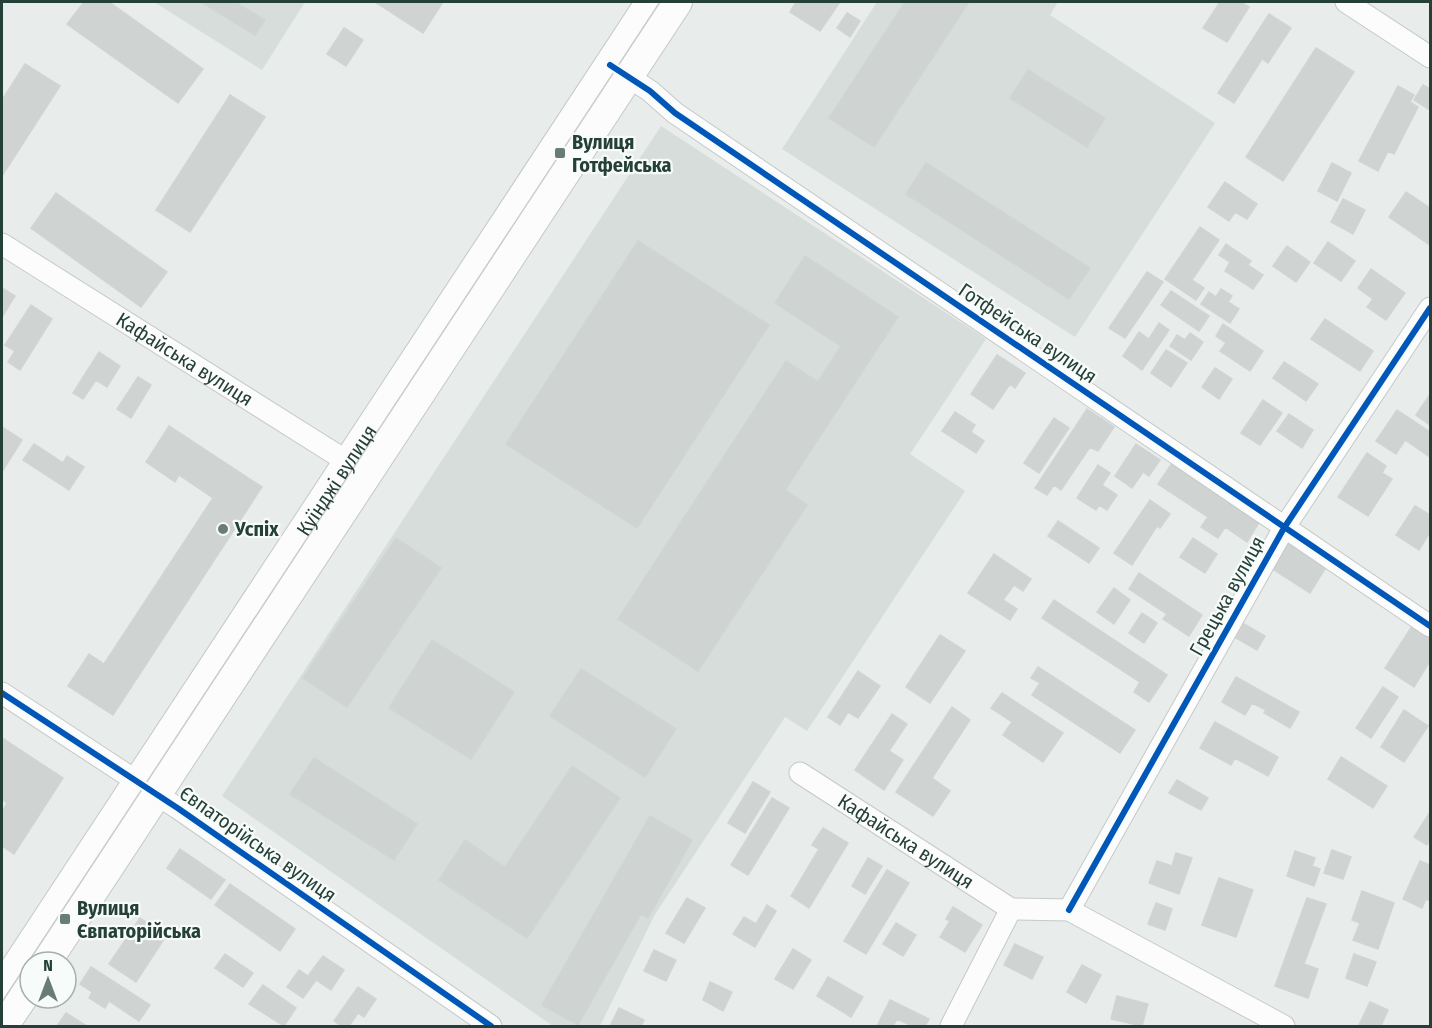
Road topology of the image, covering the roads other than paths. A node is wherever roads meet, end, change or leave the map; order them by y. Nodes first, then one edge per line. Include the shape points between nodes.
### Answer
1 (651, 2) edge
2 (677, 2) edge
3 (1346, 2) edge
4 (1431, 57) edge
5 (619, 71) junction
6 (2, 244) edge
7 (1431, 308) edge
8 (357, 468) junction
9 (1284, 528) junction
10 (1431, 626) edge
11 (2, 693) edge
12 (800, 773) dead end
13 (147, 788) junction
14 (1011, 909) junction
15 (1069, 910) junction
16 (52, 950) edge
17 (2, 989) edge
18 (18, 1004) edge
19 (3, 1026) edge
20 (491, 1026) edge
21 (951, 1026) edge
22 (1284, 1026) edge

1 - 5 main road, Куїнджі вулиця
2 - 5 main road, Куїнджі вулиця
3 - 4 street
5 - 8 main road, Куїнджі вулиця
5 - 9 street, Готфейська вулиця
6 - 8 street, Кафайська вулиця
7 - 9 street, Грецька вулиця
8 - 13 main road, Куїнджі вулиця
9 - 10 street, Готфейська вулиця
9 - 15 street, Грецька вулиця
11 - 13 street, Євпаторійська вулиця
12 - 14 street, Кафайська вулиця
13 - 16 main road, Куїнджі вулиця
13 - 17 main road, Куїнджі вулиця
13 - 20 street, Євпаторійська вулиця
14 - 15 street
14 - 21 street
15 - 22 street
18 - 19 main road

